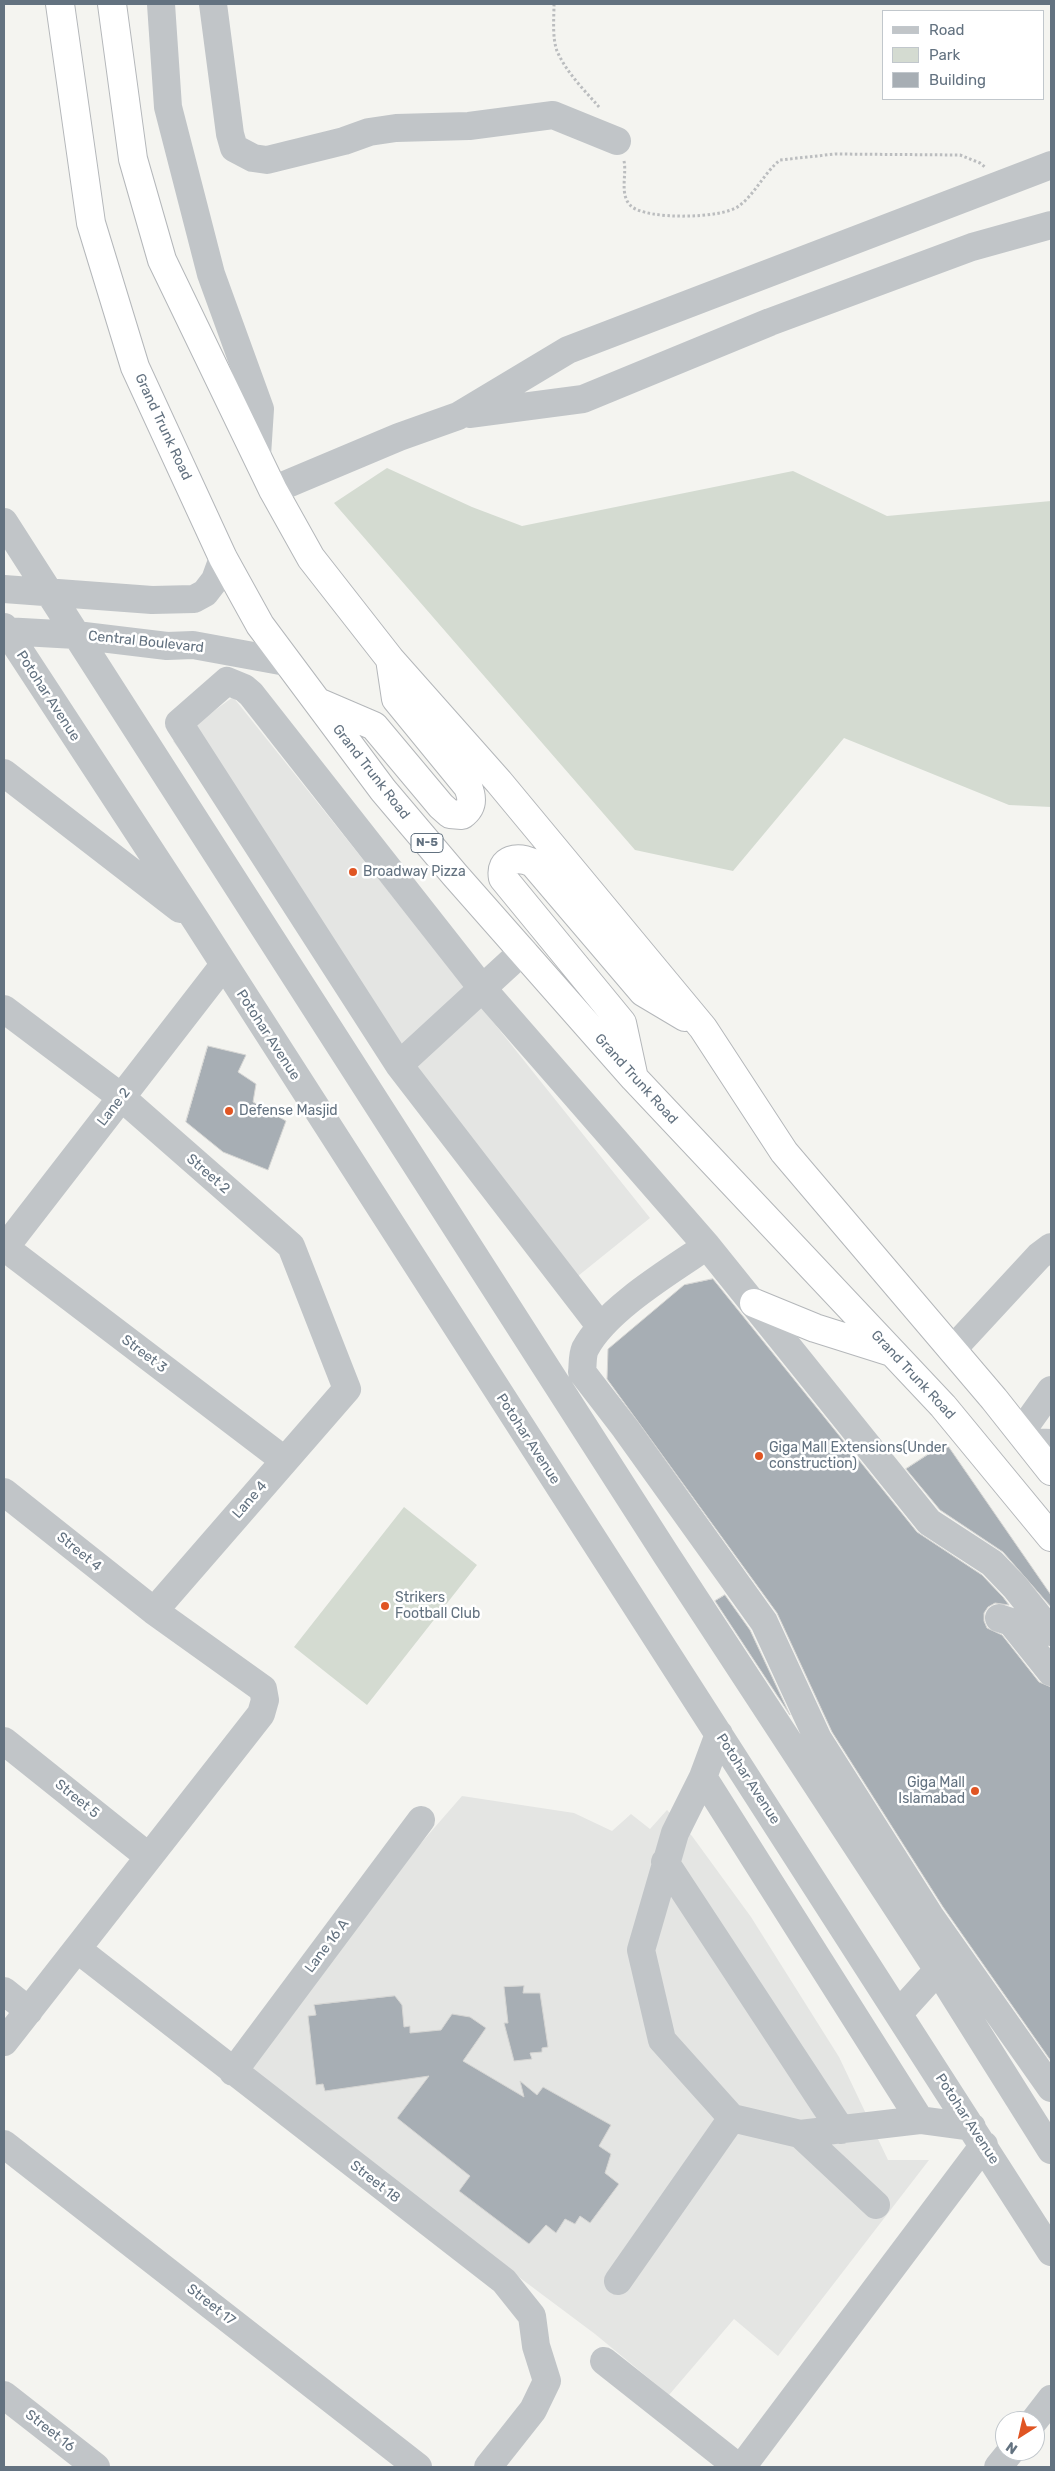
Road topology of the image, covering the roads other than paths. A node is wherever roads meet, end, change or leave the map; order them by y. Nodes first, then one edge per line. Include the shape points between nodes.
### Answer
1 (60, 4) edge
2 (112, 4) edge
3 (161, 4) edge
4 (213, 4) edge
5 (617, 141) road end
6 (1051, 165) edge
7 (1051, 225) edge
8 (458, 416) junction
9 (257, 455) junction
10 (273, 490) junction
11 (4, 522) edge
12 (223, 558) junction
13 (4, 589) edge
14 (50, 594) junction
15 (76, 635) junction
16 (8, 639) edge
17 (390, 659) junction
18 (286, 662) junction
19 (316, 701) junction
20 (4, 773) edge
21 (197, 922) junction
22 (523, 951) junction
23 (224, 966) junction
24 (482, 988) junction
25 (4, 1009) edge
26 (703, 1028) junction
27 (399, 1065) junction
28 (634, 1078) junction
29 (122, 1097) junction
30 (707, 1246) junction
31 (1051, 1247) edge
32 (4, 1248) edge
33 (754, 1302) junction
34 (600, 1326) junction
35 (952, 1350) junction
36 (892, 1353) junction
37 (347, 1389) joint
38 (1051, 1390) edge
39 (1033, 1439) edge
40 (284, 1460) junction
41 (1051, 1471) edge
42 (4, 1492) edge
43 (1051, 1537) edge
44 (154, 1612) junction
45 (999, 1618) dead end
46 (1051, 1632) edge
47 (1051, 1672) edge
48 (719, 1734) junction
49 (4, 1741) edge
50 (703, 1777) junction
51 (421, 1820) dead end
52 (149, 1857) junction
53 (665, 1862) junction
54 (77, 1949) junction
55 (938, 1970) junction
56 (4, 1991) edge
57 (29, 2011) junction
58 (899, 2013) junction
59 (4, 2042) edge
60 (234, 2072) junction
61 (1051, 2088) edge
62 (732, 2118) junction
63 (920, 2120) junction
64 (841, 2130) junction
65 (800, 2134) junction
66 (978, 2136) junction
67 (4, 2144) edge
68 (1051, 2150) edge
69 (876, 2206) dead end
70 (1051, 2252) edge
71 (618, 2281) dead end
72 (604, 2361) dead end
73 (4, 2395) edge
74 (1051, 2399) edge
75 (1042, 2411) edge
76 (96, 2467) edge
77 (418, 2467) edge
78 (488, 2467) edge
79 (738, 2467) edge
80 (742, 2467) edge

1 - 12 highway, Grand Trunk Road / N-5 via 91,223 135,367
2 - 9 highway via 133,159 162,260
3 - 9 street via 168,107 210,274 260,409
4 - 5 street via 230,134 234,148 253,158 267,160 369,132 396,128 469,126 553,115
6 - 8 street via 568,350
7 - 8 street via 972,246 770,322 583,399
8 - 10 street
9 - 10 highway
10 - 17 highway via 311,558
11 - 14 street
12 - 14 street via 215,580 194,599
12 - 18 highway, Grand Trunk Road / N-5 via 260,625
13 - 14 street
14 - 15 street
15 - 16 street, Central Boulevard
15 - 18 street, Central Boulevard via 167,646 193,645
15 - 55 street via 667,1556
16 - 21 street, Potohar Avenue
17 - 19 highway via 396,700 468,787 472,798 469,809 462,815 450,814 440,806 374,726
17 - 26 highway via 499,782
18 - 19 highway, Grand Trunk Road / N-5
19 - 22 highway, Grand Trunk Road / N-5 via 383,790
20 - 21 street
21 - 23 street, Potohar Avenue
22 - 24 street
22 - 28 highway, Grand Trunk Road / N-5
23 - 29 street, Lane 2
23 - 48 street, Potohar Avenue
24 - 27 street
24 - 27 street via 251,694 227,682 179,723
24 - 30 street
25 - 29 street, Street 2
26 - 28 highway via 643,992 533,863 513,858 505,864 503,878 622,1023
26 - 35 highway via 784,1152
27 - 34 street
28 - 36 highway, Grand Trunk Road / N-5
29 - 32 street, Lane 2
29 - 37 street, Street 2 via 291,1246
30 - 33 street
30 - 34 street via 658,1278
31 - 35 street
32 - 40 street, Street 3
33 - 36 highway via 815,1328
33 - 46 street via 929,1522 992,1562
34 - 61 street via 584,1351 582,1372 764,1622 818,1739 930,1916
35 - 39 highway
36 - 43 highway, Grand Trunk Road / N-5 via 943,1406
37 - 40 street, Lane 4
38 - 39 street
39 - 41 highway
40 - 44 street, Lane 4
42 - 44 street, Street 4
44 - 52 street, Street 4 via 263,1689 265,1700 261,1714
45 - 47 street via 1011,1622
48 - 50 street
48 - 58 street, Potohar Avenue
49 - 52 street, Street 5
50 - 53 street via 675,1833
50 - 63 street
51 - 60 street, Lane 16 A
52 - 54 street, Street 4
53 - 62 street via 641,1950 662,2040
53 - 64 street
54 - 57 street, Street 4
54 - 60 street, Street 18
55 - 58 street
55 - 68 street
56 - 57 street
57 - 59 street, Street 4
58 - 66 street, Potohar Avenue
60 - 78 street, Street 18 via 504,2281 532,2316 536,2346 547,2381 533,2410
62 - 65 street
62 - 71 street
63 - 64 street
63 - 66 street
64 - 65 street
65 - 69 street
66 - 70 street, Potohar Avenue
66 - 80 street
67 - 77 street, Street 17
72 - 79 street
73 - 76 street, Street 16
74 - 75 street

